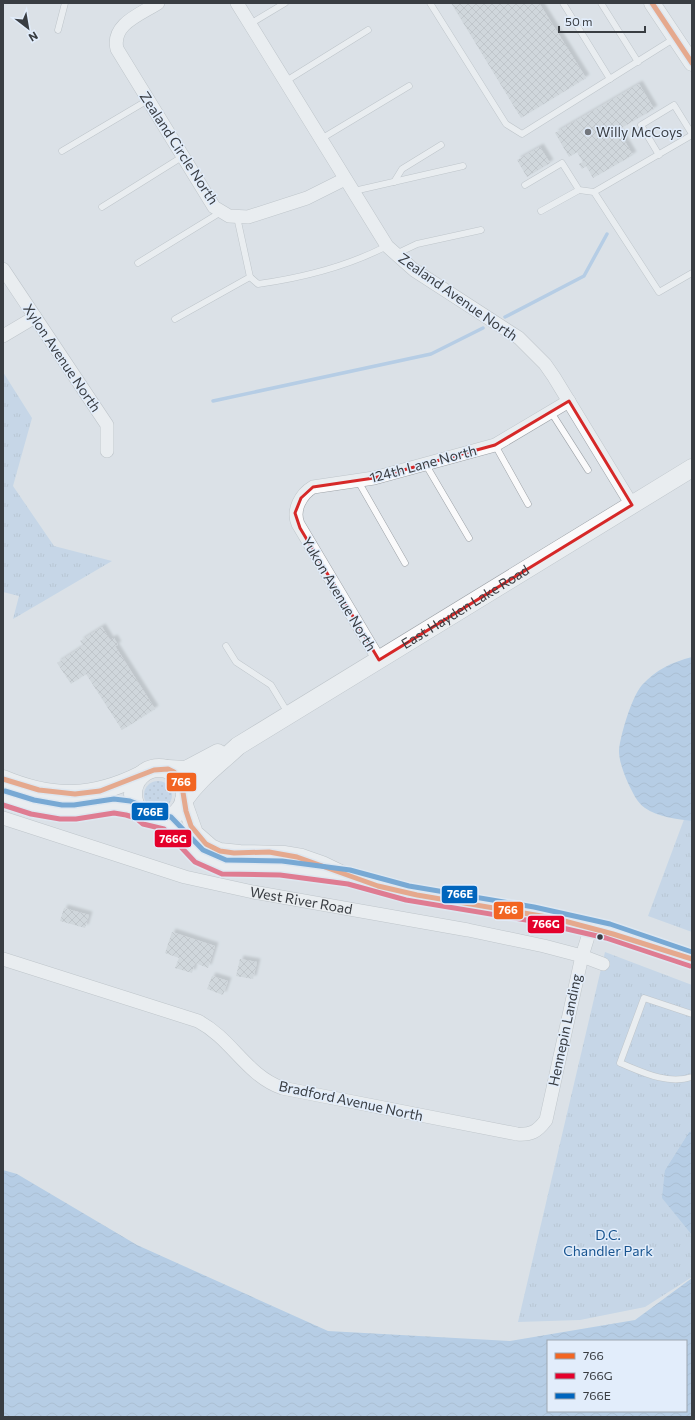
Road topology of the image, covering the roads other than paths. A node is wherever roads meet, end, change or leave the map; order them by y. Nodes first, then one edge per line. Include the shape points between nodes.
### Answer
1 (65, 3) edge
2 (158, 3) edge
3 (237, 3) edge
4 (285, 3) edge
5 (430, 3) edge
6 (563, 3) edge
7 (601, 3) edge
8 (652, 3) edge
9 (250, 24) junction
10 (58, 30) dead end
11 (368, 30) dead end
12 (675, 38) junction
13 (638, 62) junction
14 (692, 63) edge
15 (610, 79) junction
16 (286, 81) junction
17 (409, 86) dead end
18 (148, 100) junction
19 (692, 135) edge
20 (321, 139) junction
21 (441, 145) dead end
22 (62, 151) dead end
23 (659, 154) junction
24 (182, 157) junction
25 (463, 166) dead end
26 (344, 179) junction
27 (394, 182) junction
28 (525, 185) dead end
29 (579, 190) junction
30 (352, 192) junction
31 (594, 192) junction
32 (102, 207) dead end
33 (541, 211) dead end
34 (221, 212) junction
35 (237, 217) junction
36 (481, 230) dead end
37 (391, 250) junction
38 (138, 263) dead end
39 (3, 269) edge
40 (692, 273) edge
41 (250, 277) junction
42 (34, 317) junction
43 (175, 319) dead end
44 (3, 336) edge
45 (570, 401) junction
46 (551, 412) junction
47 (495, 445) junction
48 (108, 451) dead end
49 (426, 465) junction
50 (692, 468) edge
51 (588, 470) dead end
52 (358, 481) junction
53 (528, 504) dead end
54 (632, 504) junction
55 (300, 528) joint
56 (469, 538) dead end
57 (405, 563) dead end
58 (226, 646) dead end
59 (379, 660) junction
60 (289, 714) junction
61 (238, 746) junction
62 (168, 769) junction
63 (141, 775) junction
64 (3, 779) edge
65 (3, 798) edge
66 (184, 801) junction
67 (148, 816) junction
68 (3, 818) edge
69 (349, 877) junction
70 (591, 927) junction
71 (582, 956) junction
72 (3, 959) edge
73 (692, 959) edge
74 (603, 964) dead end
75 (692, 1014) edge
76 (692, 1077) edge
77 (538, 1130) joint

1 - 10 lane
2 - 18 street, Zealand Circle North via 126,23 115,42
3 - 9 street, Zealand Avenue North
4 - 9 lane
5 - 15 lane via 506,124 522,134
6 - 15 lane
7 - 13 lane
8 - 12 street
9 - 16 street, Zealand Avenue North
11 - 16 lane
12 - 13 lane
12 - 14 street
13 - 15 lane
16 - 20 street, Zealand Avenue North
17 - 20 lane
18 - 22 lane
18 - 24 street, Zealand Circle North
19 - 23 lane
19 - 23 lane via 674,105 641,125
20 - 26 street, Zealand Avenue North
21 - 27 lane via 402,169
23 - 31 lane
24 - 32 lane
24 - 34 street, Zealand Circle North via 214,207
25 - 27 lane
26 - 30 street, Zealand Avenue North
26 - 35 street, Zealand Circle North via 307,198 248,217
27 - 30 lane
28 - 29 lane via 562,163
29 - 31 lane
29 - 33 lane
30 - 37 street, Zealand Avenue North
31 - 40 lane via 659,292
34 - 35 street, Zealand Circle North
34 - 38 lane
35 - 41 lane
36 - 37 lane
37 - 41 lane via 282,280 258,284
37 - 45 street, Zealand Avenue North via 414,270 519,338 545,364
39 - 42 street, Xylon Avenue North
41 - 43 lane
42 - 44 street
42 - 48 street, Xylon Avenue North via 107,425
45 - 46 street, 124th Lane North
45 - 54 street, Zealand Avenue North
46 - 47 street, 124th Lane North
46 - 51 lane
47 - 49 street, 124th Lane North
47 - 53 lane
49 - 52 street, 124th Lane North
49 - 56 lane
50 - 54 main road, East Hayden Lake Road
52 - 55 street, 124th Lane North via 324,485 306,491 295,514
52 - 57 lane
54 - 59 main road, East Hayden Lake Road
55 - 59 street, Yukon Avenue North
58 - 60 lane via 236,662 271,685
59 - 60 main road, East Hayden Lake Road
60 - 61 main road, East Hayden Lake Road
61 - 62 main road, East Hayden Lake Road via 213,755 186,770
61 - 66 main road, East Hayden Lake Road via 208,772
62 - 63 main road via 154,768
62 - 66 main road via 180,778 184,785
63 - 64 main road via 111,788 79,794 39,792
63 - 67 main road via 134,786 134,802
65 - 67 main road, West River Road via 61,812 114,806 128,808
66 - 67 main road via 174,815 167,818
66 - 69 street, West River Road via 196,833 215,849 229,853 270,853 302,857
67 - 69 street, West River Road via 168,823 199,856 224,867 281,868
68 - 71 street, West River Road via 207,883 468,930
69 - 70 street, West River Road via 406,893 533,914
70 - 71 street, Hennepin Landing
70 - 73 street, West River Road
71 - 74 street, West River Road
71 - 77 street, Hennepin Landing via 546,1120
72 - 77 street, Bradford Avenue North via 198,1021 217,1033 256,1075 282,1088 517,1134 529,1135
75 - 76 lane via 644,998 620,1063 658,1078

